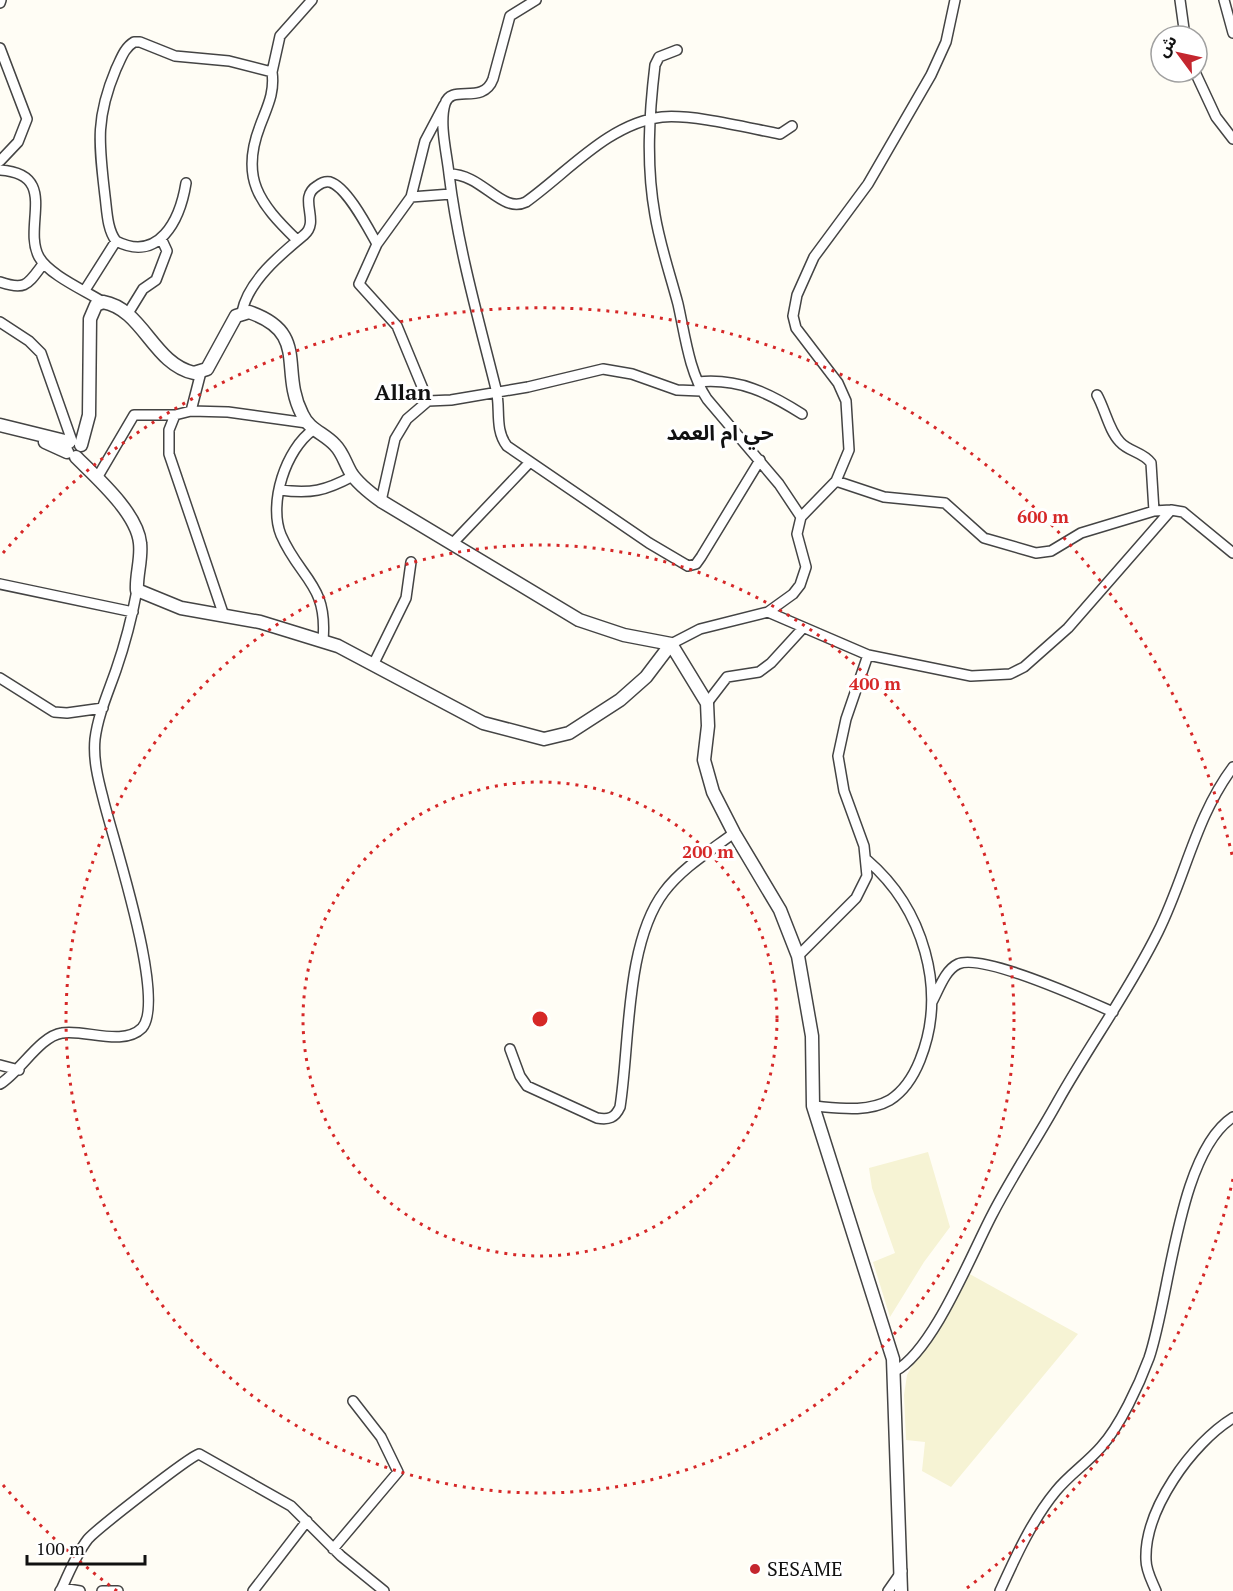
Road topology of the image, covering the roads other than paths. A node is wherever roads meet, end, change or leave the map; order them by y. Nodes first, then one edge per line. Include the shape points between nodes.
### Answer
1 (312, 0) edge
2 (536, 0) edge
3 (955, 0) edge
4 (1180, 0) edge
5 (1224, 0) edge
6 (1183, 24) edge
7 (1233, 33) edge
8 (0, 48) edge
9 (677, 50) dead end
10 (272, 72) junction
11 (1201, 84) edge
12 (444, 105) junction
13 (650, 120) junction
14 (792, 126) dead end
15 (1233, 139) edge
16 (0, 161) edge
17 (0, 170) edge
18 (449, 174) junction
19 (186, 183) dead end
20 (451, 194) junction
21 (411, 196) junction
22 (162, 238) junction
23 (296, 239) junction
24 (116, 241) junction
25 (377, 244) junction
26 (44, 264) junction
27 (0, 282) edge
28 (85, 290) junction
29 (103, 302) junction
30 (242, 312) junction
31 (127, 315) junction
32 (0, 322) edge
33 (201, 372) junction
34 (700, 386) junction
35 (497, 392) junction
36 (1097, 395) dead end
37 (428, 401) junction
38 (191, 411) junction
39 (175, 414) junction
40 (802, 414) dead end
41 (0, 425) edge
42 (310, 426) junction
43 (73, 447) junction
44 (759, 460) junction
45 (530, 462) junction
46 (353, 476) junction
47 (97, 478) junction
48 (836, 481) junction
49 (280, 490) junction
50 (381, 501) junction
51 (1171, 510) junction
52 (1154, 511) junction
53 (801, 517) junction
54 (452, 544) junction
55 (1233, 553) edge
56 (411, 562) dead end
57 (0, 584) edge
58 (137, 591) junction
59 (133, 612) junction
60 (768, 612) junction
61 (224, 616) junction
62 (803, 628) junction
63 (323, 640) junction
64 (671, 644) junction
65 (868, 655) junction
66 (374, 663) junction
67 (0, 678) edge
68 (707, 703) junction
69 (102, 708) junction
70 (1233, 767) edge
71 (734, 833) junction
72 (867, 860) junction
73 (798, 956) junction
74 (932, 1002) junction
75 (1113, 1012) junction
76 (510, 1049) dead end
77 (0, 1065) edge
78 (19, 1070) junction
79 (0, 1084) edge
80 (813, 1106) junction
81 (1233, 1118) edge
82 (895, 1371) junction
83 (352, 1401) dead end
84 (1233, 1418) edge
85 (307, 1521) junction
86 (333, 1549) junction
87 (902, 1571) junction
88 (61, 1590) edge
89 (80, 1591) edge
90 (102, 1591) edge
91 (118, 1591) edge
92 (253, 1591) edge
93 (384, 1591) edge
94 (888, 1591) edge
95 (901, 1591) edge
96 (1000, 1591) edge
97 (1156, 1591) edge

1 - 10 street via 280,36
2 - 12 street via 510,16 488,89 451,96
3 - 48 street via 942,53 868,184 808,267 794,304 796,328 838,383 846,401 849,450
4 - 6 street
5 - 7 street
8 - 16 street via 27,119 18,142
9 - 13 street via 659,57 655,65
10 - 23 street via 271,99 253,147 253,185 268,210
10 - 24 street via 229,61 175,56 140,42 127,47 105,98 99,129 108,216
11 - 15 street via 1216,117
12 - 18 street
12 - 21 street via 425,141
13 - 14 street via 675,118 780,134
13 - 18 street via 624,129 520,205 505,203 469,177
13 - 34 street via 655,217
17 - 26 street via 23,175 33,187 35,248
18 - 20 street
19 - 22 street via 180,207
20 - 21 street
20 - 35 street via 464,266
21 - 25 street
22 - 24 street via 144,249
22 - 31 street via 167,253 158,278 143,289
23 - 25 street via 310,223 309,193 327,182 347,197
23 - 30 street via 247,295
24 - 28 street
25 - 37 street via 359,284 397,326
26 - 27 street via 22,287
26 - 28 street
28 - 29 street
29 - 31 street
29 - 43 street via 96,305 90,320 89,415
30 - 33 street via 231,323 212,363
30 - 42 street via 257,315 284,333 296,399
31 - 33 street via 168,360 187,371
32 - 43 street via 41,353
33 - 38 street
34 - 35 street via 677,390 632,374 603,369
34 - 40 street via 733,382 755,388
34 - 44 street
35 - 37 street
35 - 45 street via 503,441
36 - 52 street via 1117,439 1151,464
37 - 50 street via 406,419 395,439
38 - 39 street
38 - 42 street via 228,412
39 - 47 street via 134,415
39 - 61 street via 169,430 170,454
41 - 43 street
42 - 46 street via 336,446
42 - 49 street via 291,452
43 - 47 street
44 - 45 street via 701,557 688,566
44 - 53 street
45 - 54 street
46 - 49 street via 313,492
46 - 50 street
47 - 58 street via 118,501 138,534
48 - 52 street via 884,497 945,503 984,538 1036,553 1051,551 1081,533
48 - 53 street
49 - 63 street via 279,528 321,602
50 - 54 street
51 - 52 street
51 - 55 street via 1182,512
51 - 65 street via 1068,628 1017,671 993,677 971,676
53 - 60 street via 797,534 805,559 804,577 793,594
54 - 64 street via 579,620 624,635
56 - 66 street via 405,598
57 - 59 street
58 - 59 street
58 - 61 street via 181,608
59 - 69 street
60 - 62 street
60 - 64 street via 700,629
61 - 63 street
62 - 65 street
62 - 68 street via 759,672 727,677
63 - 66 street
64 - 66 street via 646,677 626,695 583,726 552,740 483,723
64 - 68 street
65 - 72 street via 846,718 838,756 842,784
67 - 69 street via 54,712
68 - 71 street via 705,770
69 - 78 street via 95,742 96,767 135,917 148,1014 143,1026 132,1034 58,1034 43,1043
70 - 75 street via 1209,807 1158,933
71 - 73 street via 780,910
71 - 76 street via 681,873 650,915 635,976 620,1107 614,1116 606,1120 597,1118 527,1086
72 - 73 street via 866,883 856,898
72 - 74 street via 886,877 911,913 930,970
73 - 80 street via 812,1036
74 - 75 street via 951,969 972,960 1027,977
74 - 80 street via 919,1063 892,1099 858,1109
75 - 82 street via 992,1214 930,1332 910,1360
77 - 78 street
78 - 79 street
80 - 82 street
81 - 96 street via 1210,1139 1192,1182 1171,1254 1160,1321 1142,1375 1110,1436 1054,1493
82 - 87 street
83 - 86 street via 381,1437 398,1473
84 - 97 street via 1195,1449 1167,1489 1146,1552 1147,1569
85 - 86 street
85 - 88 street via 278,1498 209,1458 195,1455 93,1534 80,1550
85 - 92 street
86 - 93 street
87 - 94 street
87 - 95 street
88 - 89 street
90 - 91 street

